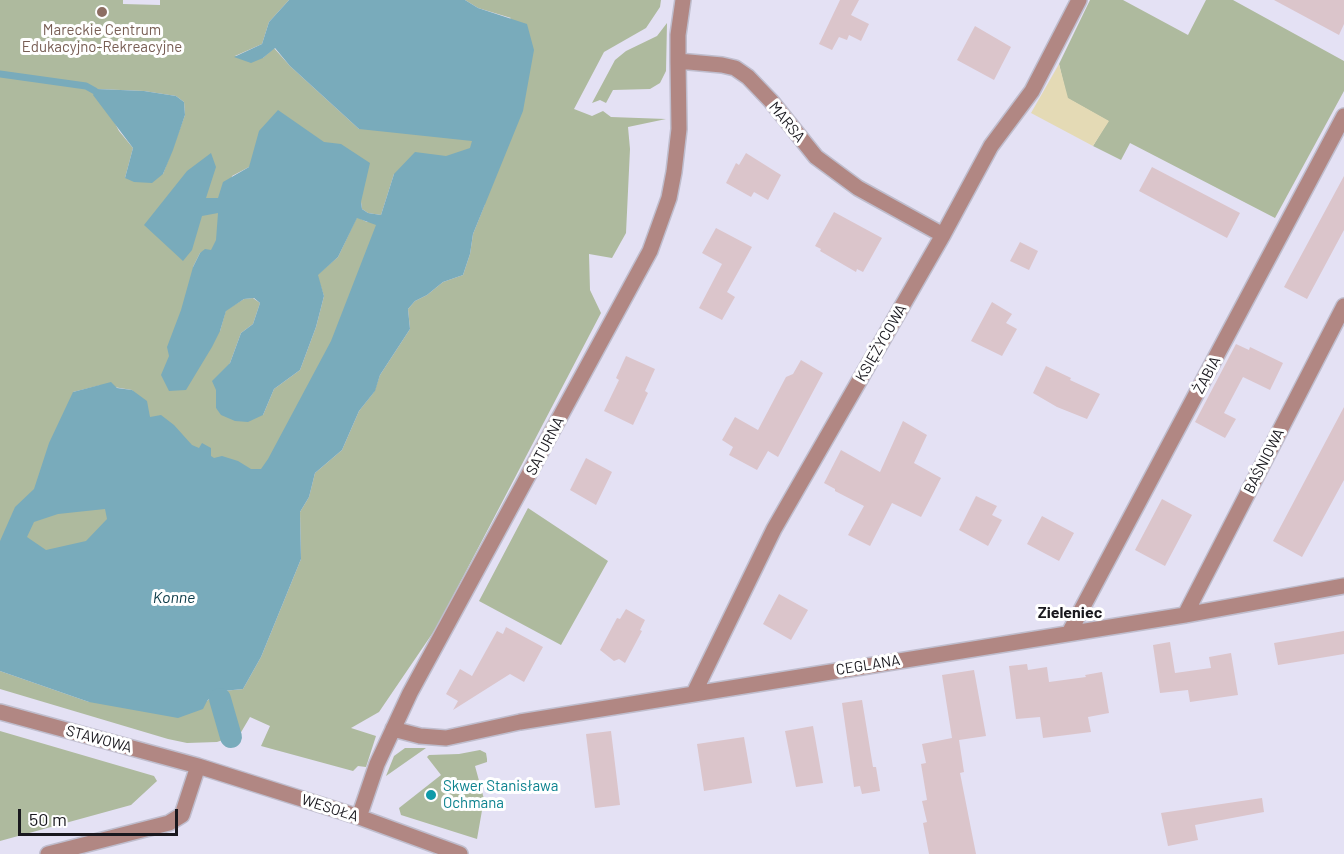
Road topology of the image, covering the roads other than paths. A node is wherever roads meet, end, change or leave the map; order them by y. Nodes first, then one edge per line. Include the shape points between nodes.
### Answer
1 (683, 0) edge
2 (1079, 0) edge
3 (678, 61) junction
4 (1344, 116) edge
5 (943, 235) junction
6 (1344, 306) edge
7 (1344, 586) edge
8 (1185, 615) junction
9 (1069, 633) junction
10 (694, 693) junction
11 (0, 712) edge
12 (393, 729) junction
13 (198, 766) junction
14 (358, 817) junction
15 (48, 854) edge
16 (460, 854) edge

1 - 3 street
2 - 5 street, KSIĘŻYCOWA via 1032,91 991,146
3 - 5 street, MARSA via 722,64 742,73 771,101 816,157 858,188
3 - 12 street, SATURNA via 679,129 674,172 650,250
4 - 9 street, ŻABIA
5 - 10 street, KSIĘŻYCOWA via 774,529
6 - 8 street, BAŚNIOWA
7 - 8 street, CEGLANA
8 - 9 street, CEGLANA
9 - 10 street, CEGLANA
10 - 12 street, CEGLANA via 446,738
11 - 13 street, STAWOWA
12 - 14 street, SATURNA
13 - 14 street, WESOŁA
13 - 15 street via 182,815 169,823
14 - 16 street, WESOŁA

